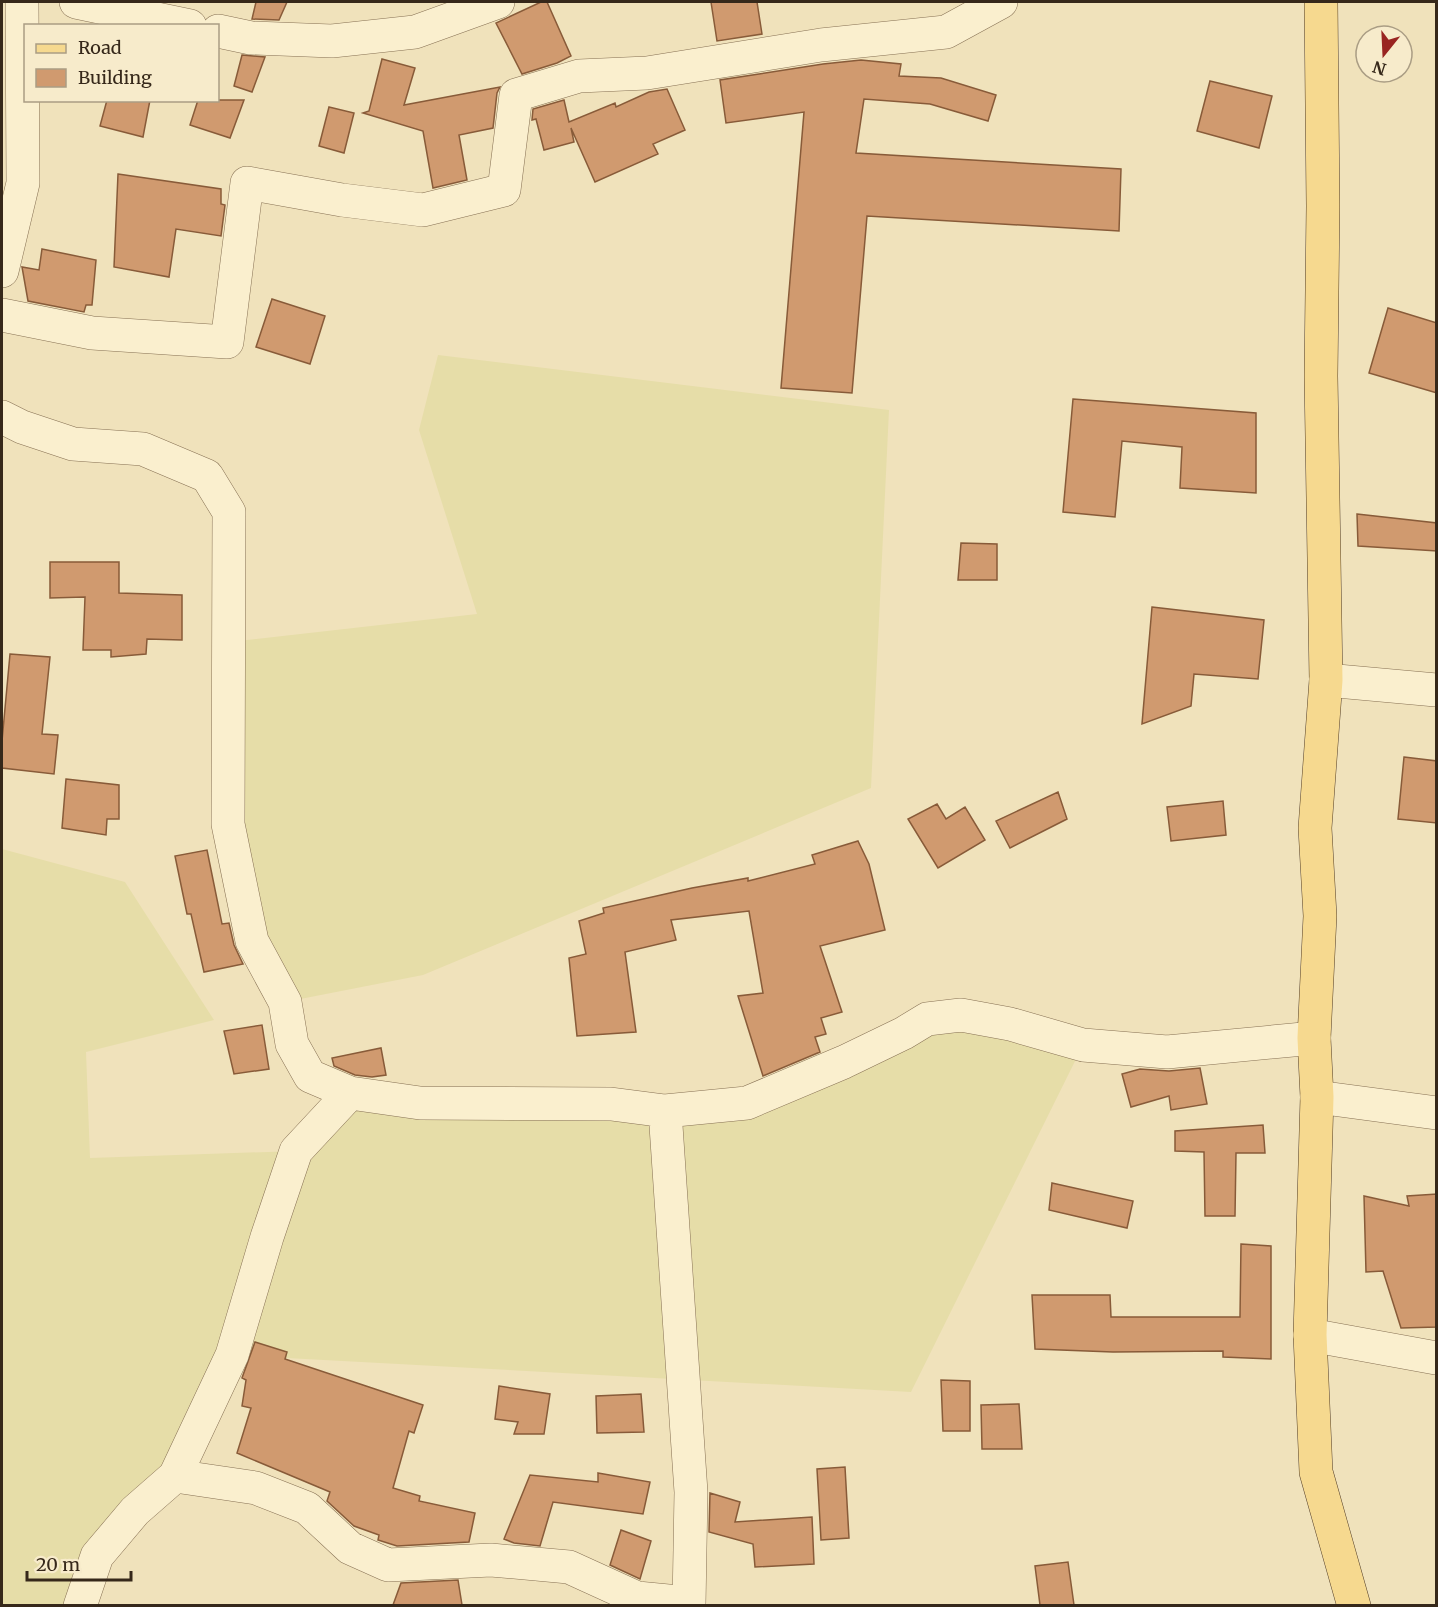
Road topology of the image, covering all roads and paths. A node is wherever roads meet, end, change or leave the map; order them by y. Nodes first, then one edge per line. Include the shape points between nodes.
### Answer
1 (22, 2) edge
2 (76, 2) edge
3 (498, 2) edge
4 (1001, 2) edge
5 (1321, 2) edge
6 (180, 24) edge
7 (219, 31) edge
8 (2, 271) edge
9 (2, 315) edge
10 (2, 417) edge
11 (1326, 680) junction
12 (1437, 690) edge
13 (1314, 1038) junction
14 (350, 1093) junction
15 (1317, 1097) junction
16 (665, 1111) junction
17 (1437, 1113) edge
18 (1310, 1335) junction
19 (1437, 1358) edge
20 (175, 1476) junction
21 (689, 1604) edge
22 (80, 1605) edge
23 (1354, 1605) edge

1 - 8 street via 23,183
2 - 6 street
3 - 7 street via 415,32 332,40 251,38
4 - 9 street via 946,32 821,45 647,73 579,76 516,95 504,190 423,210 247,183 227,342 92,333
5 - 11 main road
10 - 14 street via 73,444 143,449 207,476 229,512 228,824 252,941 285,1002 292,1044 310,1076
11 - 12 street
11 - 13 main road via 1315,828 1320,916
13 - 15 main road
13 - 16 street via 1167,1052 1083,1045 961,1015 927,1019 904,1034 747,1103
14 - 16 street via 420,1103 611,1104
14 - 20 street via 296,1151 232,1355
15 - 17 street
15 - 18 main road
16 - 21 street via 691,1492
18 - 19 street
18 - 23 main road via 1316,1472
20 - 21 street via 256,1488 307,1508 350,1548 388,1565 491,1560 569,1567 637,1598
20 - 22 street via 135,1511 97,1556

